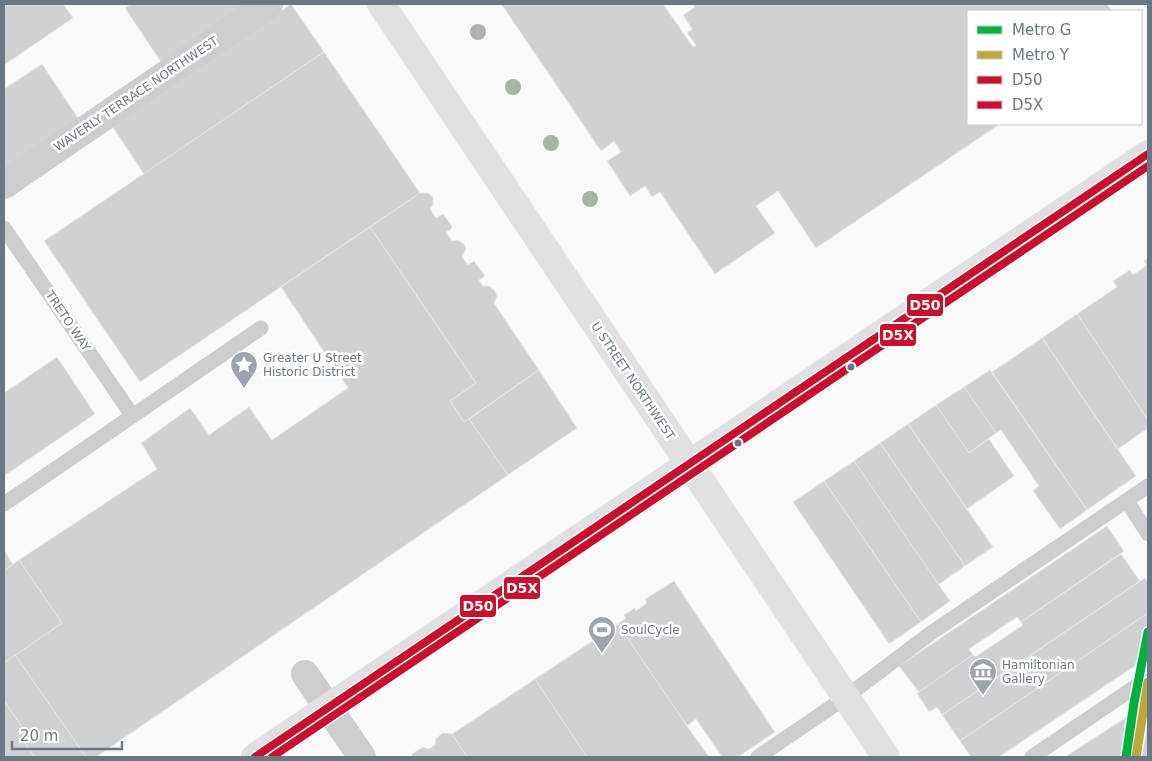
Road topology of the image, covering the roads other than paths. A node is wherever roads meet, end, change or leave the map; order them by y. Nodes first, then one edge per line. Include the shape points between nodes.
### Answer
1 (269, 4) edge
2 (381, 4) edge
3 (1148, 154) edge
4 (4, 185) edge
5 (4, 228) edge
6 (261, 328) dead end
7 (132, 415) junction
8 (689, 464) junction
9 (1148, 486) edge
10 (1127, 501) junction
11 (4, 504) edge
12 (1148, 534) edge
13 (305, 674) dead end
14 (1148, 678) edge
15 (846, 697) junction
16 (328, 708) junction
17 (255, 757) edge
18 (362, 757) edge
19 (758, 757) edge
20 (886, 757) edge
21 (1032, 757) edge

1 - 4 street, WAVERLY TERRACE NORTHWEST
2 - 8 main road, U STREET NORTHWEST
3 - 8 main road
5 - 7 lane, TRETO WAY
6 - 7 lane
7 - 11 lane
8 - 15 main road, U STREET NORTHWEST
8 - 16 main road
9 - 10 lane
10 - 12 lane
10 - 15 lane via 931,633
13 - 16 street
14 - 21 lane
15 - 19 lane
15 - 20 main road, U STREET NORTHWEST
16 - 17 main road
16 - 18 street

